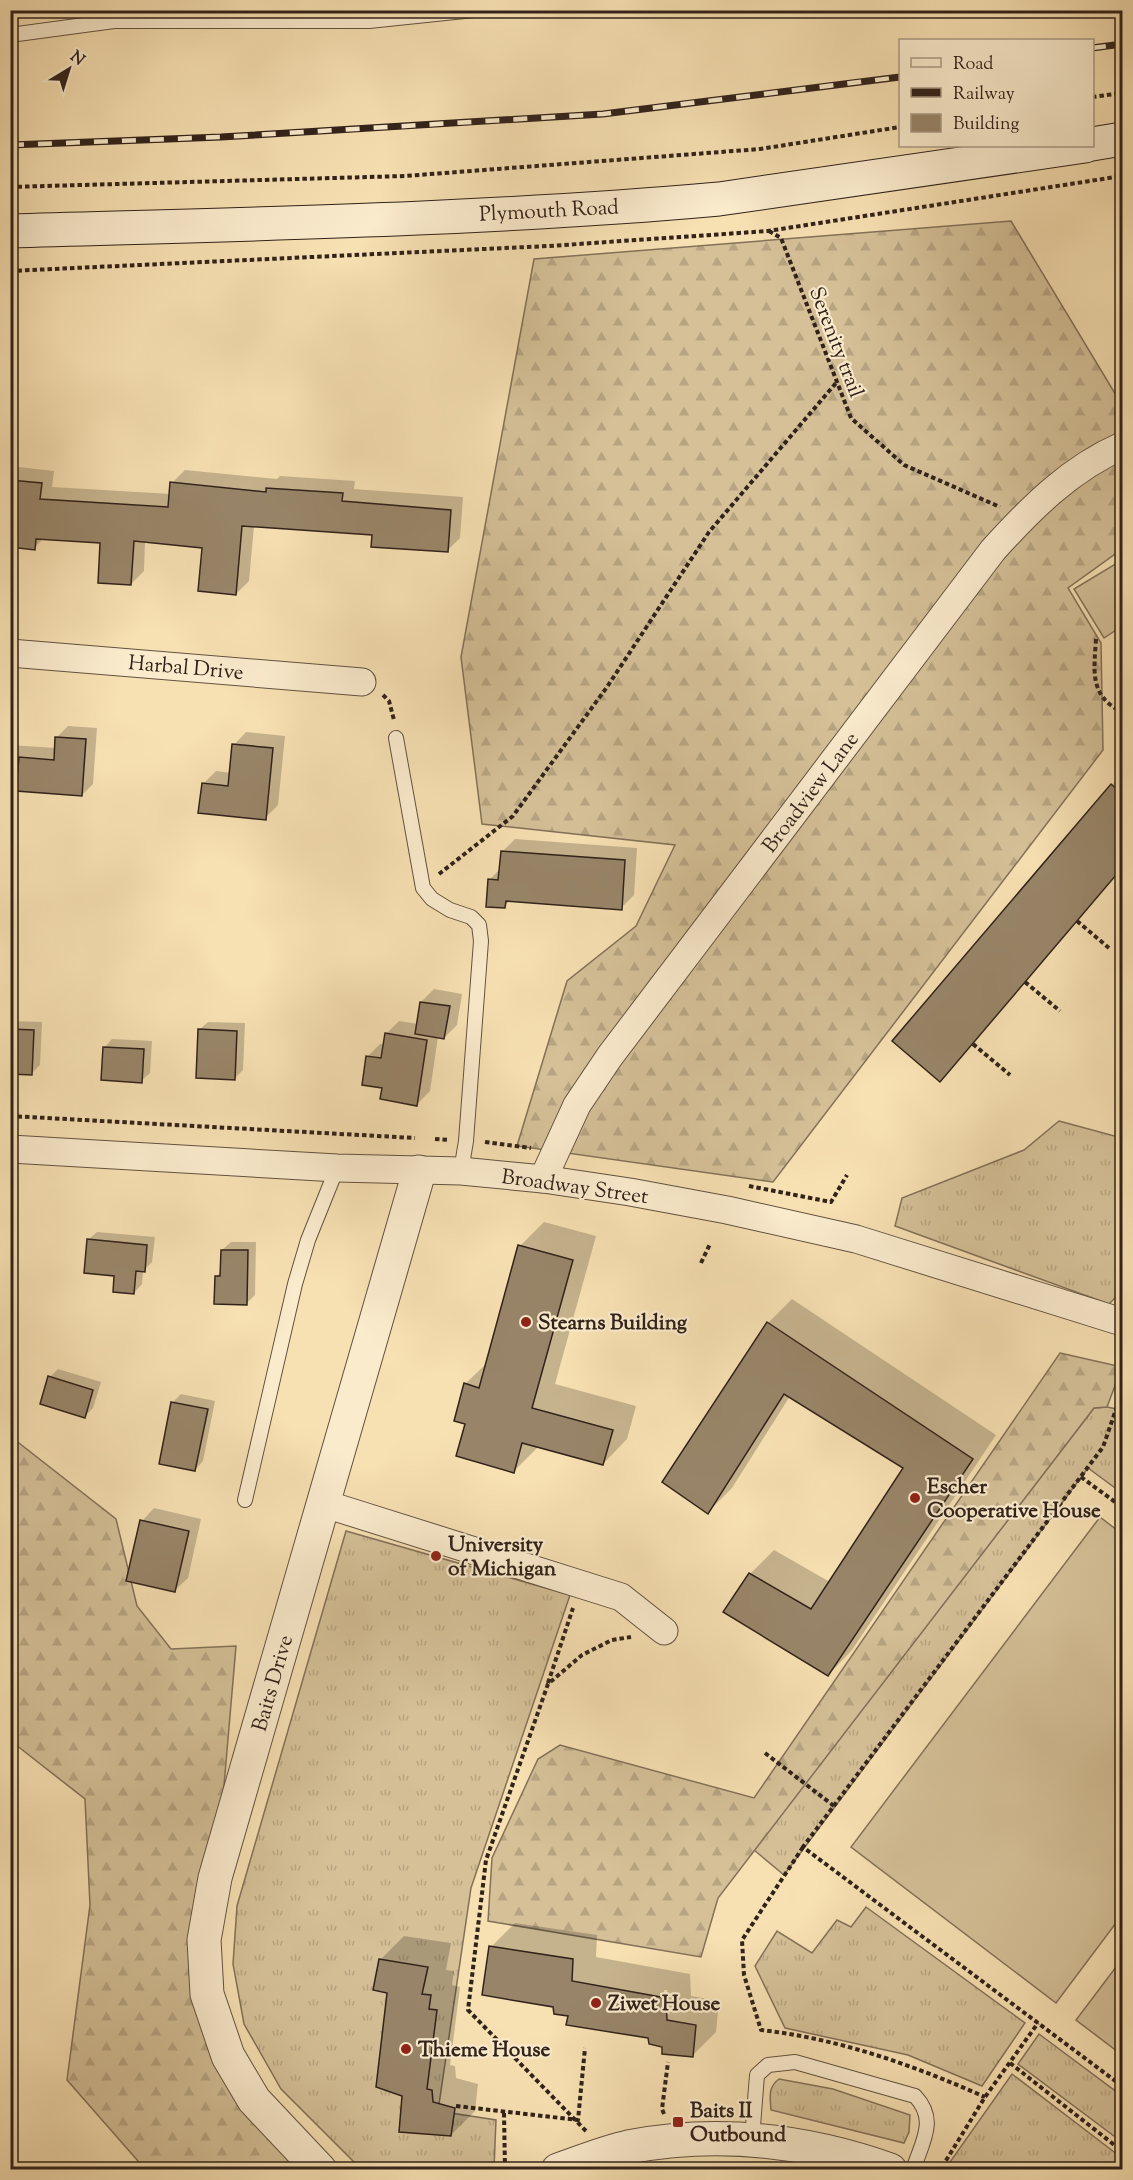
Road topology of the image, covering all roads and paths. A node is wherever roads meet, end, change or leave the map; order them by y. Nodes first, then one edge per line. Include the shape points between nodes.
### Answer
1 (474, 10) edge
2 (10, 35) edge
3 (1122, 93) edge
4 (1094, 97) edge
5 (899, 127) edge
6 (1122, 139) edge
7 (1094, 144) edge
8 (1078, 147) edge
9 (1122, 176) edge
10 (10, 187) edge
11 (10, 231) edge
12 (768, 231) junction
13 (10, 271) edge
14 (836, 382) junction
15 (1122, 446) edge
16 (1023, 516) junction
17 (1096, 639) dead end
18 (10, 653) edge
19 (362, 682) joint
20 (1122, 712) edge
21 (1122, 725) edge
22 (396, 738) joint
23 (1122, 744) edge
24 (423, 888) junction
25 (1077, 921) dead end
26 (1109, 948) dead end
27 (1025, 982) dead end
28 (1060, 1011) dead end
29 (973, 1044) dead end
30 (1011, 1075) dead end
31 (10, 1116) edge
32 (415, 1138) dead end
33 (478, 1141) dead end
34 (10, 1149) edge
35 (542, 1150) dead end
36 (338, 1168) junction
37 (461, 1171) junction
38 (419, 1172) junction
39 (543, 1179) junction
40 (710, 1244) dead end
41 (701, 1263) dead end
42 (1122, 1322) edge
43 (1122, 1392) edge
44 (1081, 1477) junction
45 (245, 1500) dead end
46 (325, 1504) junction
47 (1122, 1508) edge
48 (581, 1584) junction
49 (664, 1631) dead end
50 (638, 1636) dead end
51 (548, 1684) junction
52 (765, 1753) dead end
53 (834, 1806) junction
54 (803, 1847) junction
55 (1038, 2023) junction
56 (585, 2048) dead end
57 (668, 2062) dead end
58 (1010, 2063) junction
59 (1122, 2086) edge
60 (985, 2097) junction
61 (456, 2106) dead end
62 (504, 2113) junction
63 (578, 2120) junction
64 (667, 2120) dead end
65 (588, 2136) dead end
66 (752, 2139) junction
67 (1122, 2151) edge
68 (942, 2167) dead end
69 (320, 2169) edge
70 (505, 2169) edge
71 (558, 2169) edge
72 (890, 2169) edge
73 (913, 2169) edge

1 - 2 lane via 369,21 114,21
3 - 4 path
5 - 10 path via 760,149 405,176
6 - 7 street
8 - 11 street, Plymouth Road via 666,204 391,219
9 - 12 path
12 - 13 path via 549,246
12 - 14 path, Serenity trail via 781,238
14 - 16 path, Serenity trail via 851,418 904,465
14 - 24 path via 709,532 607,687 513,816
15 - 16 street, Broadview Lane via 1097,457
16 - 39 street, Broadview Lane via 986,559 610,1056 578,1105
17 - 20 path via 1096,689 1107,705
18 - 19 street, Harbal Drive
19 - 22 path via 388,701 394,713
21 - 23 path
22 - 24 lane
24 - 37 lane via 432,899 471,916 478,925 481,941
25 - 26 path
27 - 28 path
29 - 30 path
31 - 32 path
33 - 35 path
34 - 36 street, Broadway Street
36 - 38 street, Broadway Street
36 - 45 lane via 308,1240 295,1284
37 - 38 street, Broadway Street
37 - 39 street, Broadway Street
38 - 46 street, Baits Drive
39 - 42 street, Broadway Street via 716,1208 856,1239
40 - 41 path
43 - 44 path via 1103,1447
44 - 47 path
44 - 53 path
46 - 48 street
46 - 69 street, Baits Drive via 215,1878 204,1940 207,1994 228,2056 254,2100
48 - 49 street via 621,1597
48 - 51 path
50 - 51 path via 612,1640 588,1651
51 - 63 path via 486,1860 468,2010
52 - 53 path
53 - 54 path
54 - 55 path
54 - 60 path via 742,1940 744,1974 761,2030 867,2052 919,2068
55 - 58 path
55 - 59 path
56 - 63 path
57 - 64 path via 662,2109
58 - 60 path
58 - 67 path
60 - 68 path
61 - 62 path
62 - 63 path
62 - 70 path
63 - 65 path
66 - 71 street via 668,2142 627,2148
66 - 72 street via 807,2146
66 - 73 lane via 757,2075 768,2065 795,2062 915,2096 924,2105 929,2121

